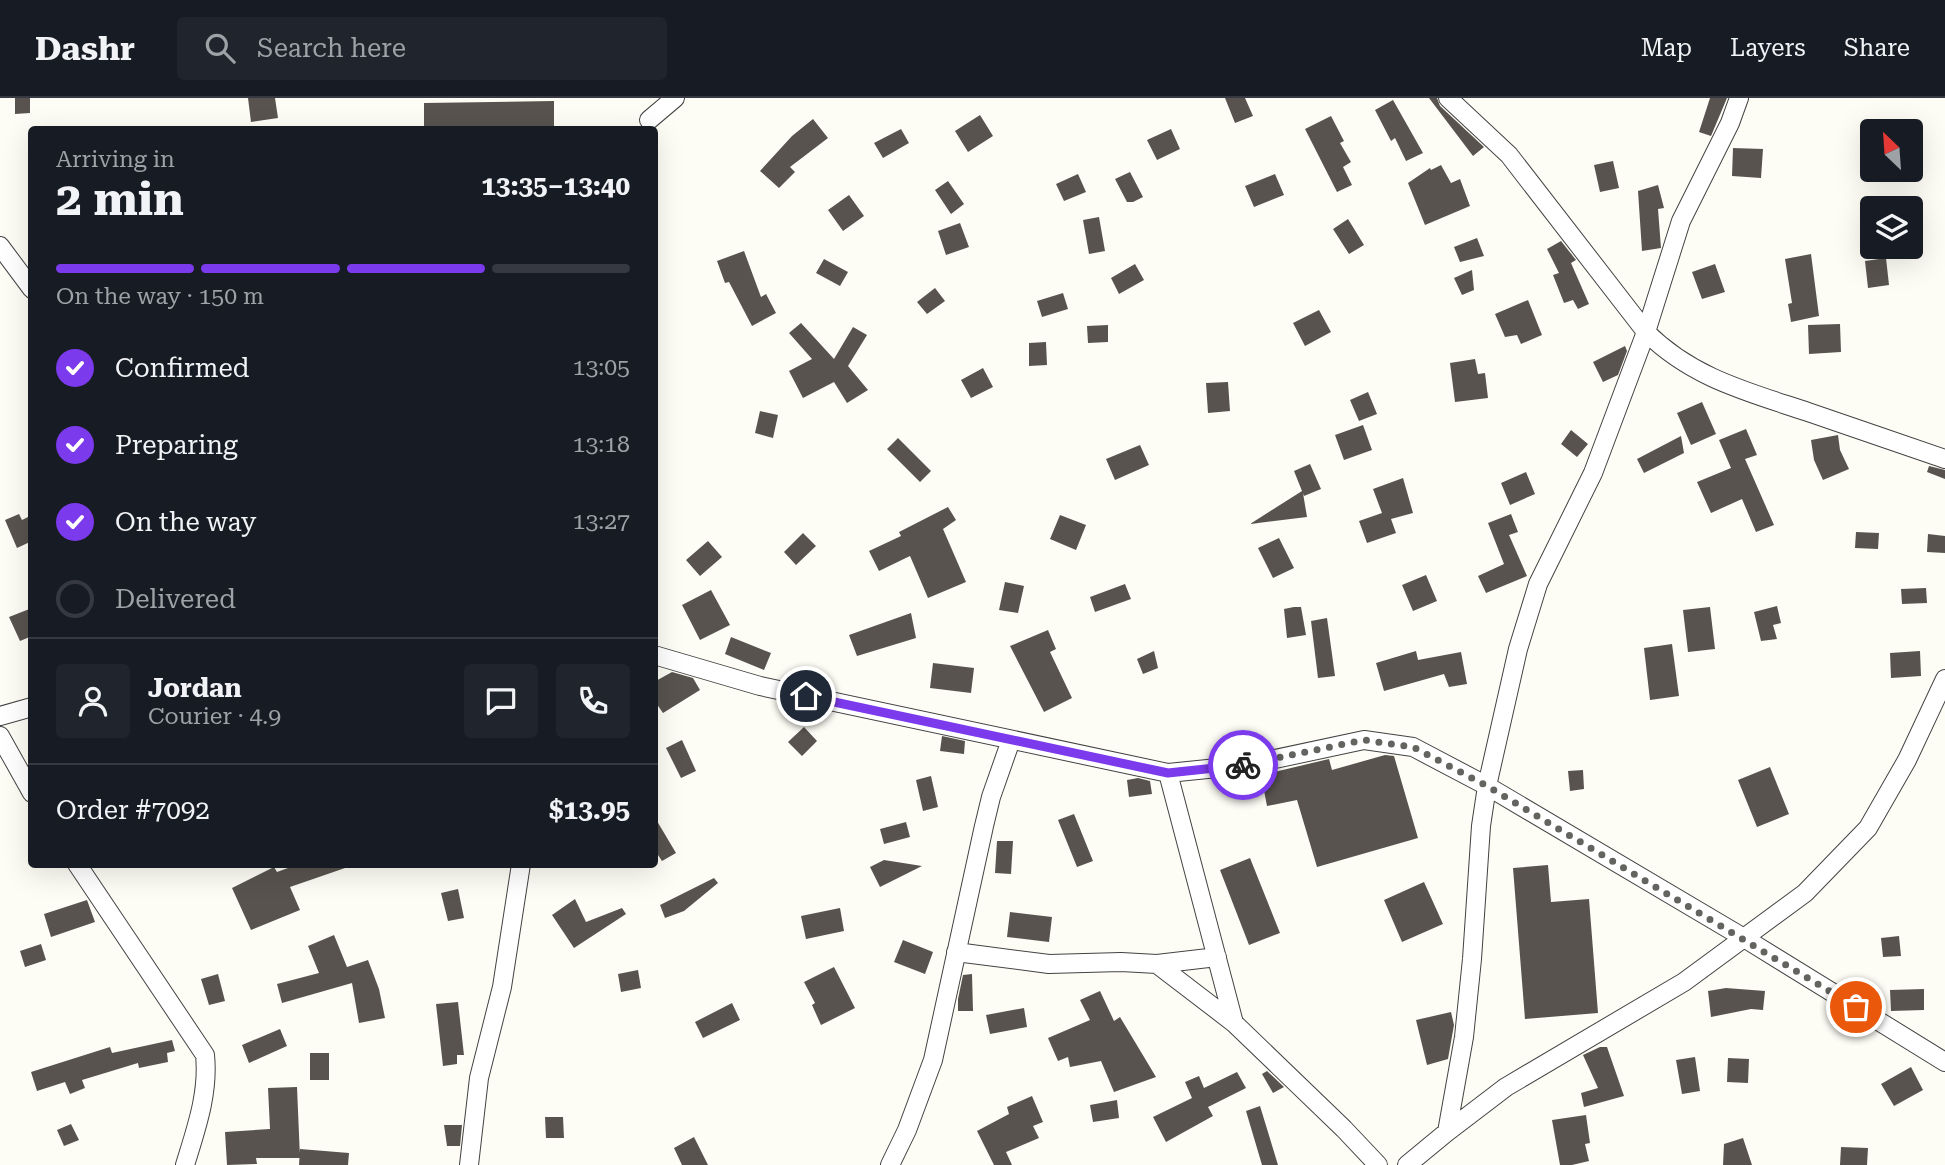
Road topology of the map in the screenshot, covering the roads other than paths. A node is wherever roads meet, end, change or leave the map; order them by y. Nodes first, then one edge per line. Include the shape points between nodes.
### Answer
1 (654, 98) edge
2 (675, 98) edge
3 (1448, 98) edge
4 (1739, 98) edge
5 (647, 125) edge
6 (0, 246) edge
7 (28, 284) edge
8 (1646, 332) junction
9 (1945, 459) edge
10 (658, 656) edge
11 (1945, 679) edge
12 (28, 708) edge
13 (0, 716) edge
14 (0, 736) edge
15 (1011, 740) junction
16 (1168, 773) junction
17 (28, 786) edge
18 (1487, 786) junction
19 (80, 868) edge
20 (520, 868) edge
21 (1744, 938) junction
22 (956, 951) junction
23 (1217, 957) junction
24 (1157, 964) junction
25 (1234, 1023) junction
26 (1945, 1062) edge
27 (1447, 1132) junction
28 (185, 1165) edge
29 (469, 1165) edge
30 (890, 1165) edge
31 (1378, 1165) edge
32 (1407, 1165) edge

1 - 5 street
2 - 5 street
3 - 8 street via 1509,155
4 - 8 street via 1681,222
6 - 7 street
8 - 9 street via 1662,348 1731,386
8 - 18 street via 1594,472 1538,584
10 - 15 street via 760,686
11 - 21 street via 1868,828 1805,892
12 - 13 street
14 - 17 street
15 - 16 street
15 - 22 street via 991,797
16 - 18 street via 1247,765 1364,740 1413,747
16 - 23 street
18 - 21 street
18 - 27 street via 1464,1037
19 - 28 street via 205,1055 201,1113
20 - 29 street via 502,987 479,1078
21 - 26 street
21 - 27 street via 1684,982 1506,1087
22 - 24 street via 1049,964
22 - 30 street via 933,1060
23 - 24 street
23 - 25 street
24 - 25 street
25 - 31 street
27 - 32 street

